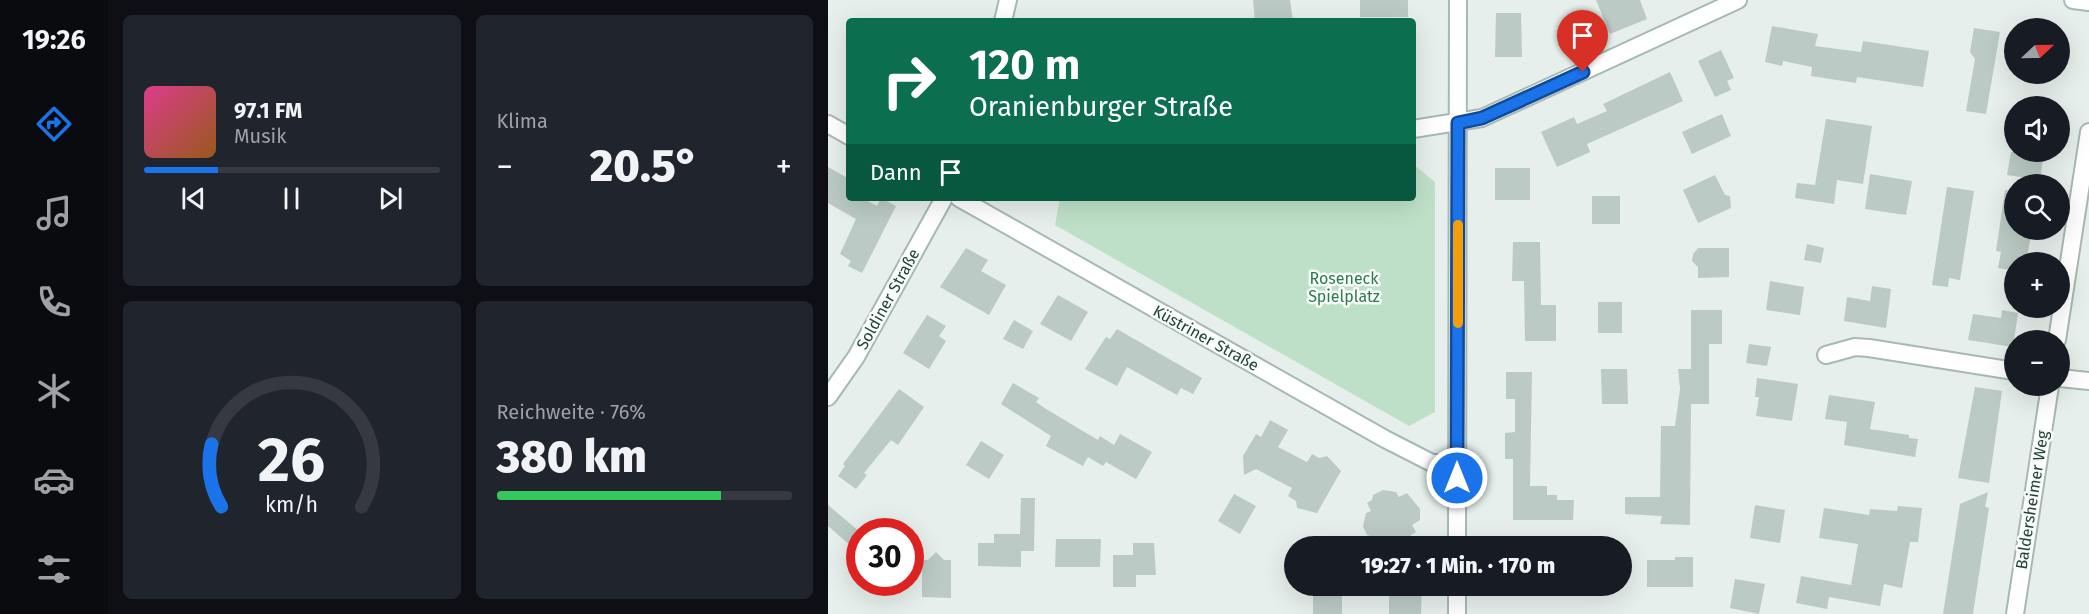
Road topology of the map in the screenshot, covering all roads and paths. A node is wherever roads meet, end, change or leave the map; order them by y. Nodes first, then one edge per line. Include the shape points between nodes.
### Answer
1 (1008, 0) edge
2 (1458, 0) edge
3 (1738, 0) edge
4 (2073, 0) edge
5 (2089, 2) edge
6 (1004, 18) edge
7 (1458, 123) junction
8 (828, 124) edge
9 (1416, 129) edge
10 (2089, 132) edge
11 (846, 134) edge
12 (942, 201) edge
13 (964, 201) edge
14 (2059, 330) edge
15 (1826, 355) dead end
16 (2004, 369) edge
17 (2070, 379) edge
18 (2089, 381) edge
19 (2048, 396) edge
20 (828, 397) edge
21 (1457, 463) junction
22 (1457, 536) edge
23 (1457, 596) edge
24 (1457, 614) edge
25 (2015, 614) edge

1 - 6 street
2 - 7 street
3 - 7 street via 1491,114
4 - 5 street
7 - 9 street
7 - 21 street
8 - 11 street
10 - 14 street
12 - 20 street, Soldiner Straße via 861,347
13 - 21 street, Küstriner Straße via 1432,463
15 - 16 street via 1855,347 1869,348
17 - 18 street
19 - 25 street, Baldersheimer Weg
21 - 22 street
23 - 24 street

